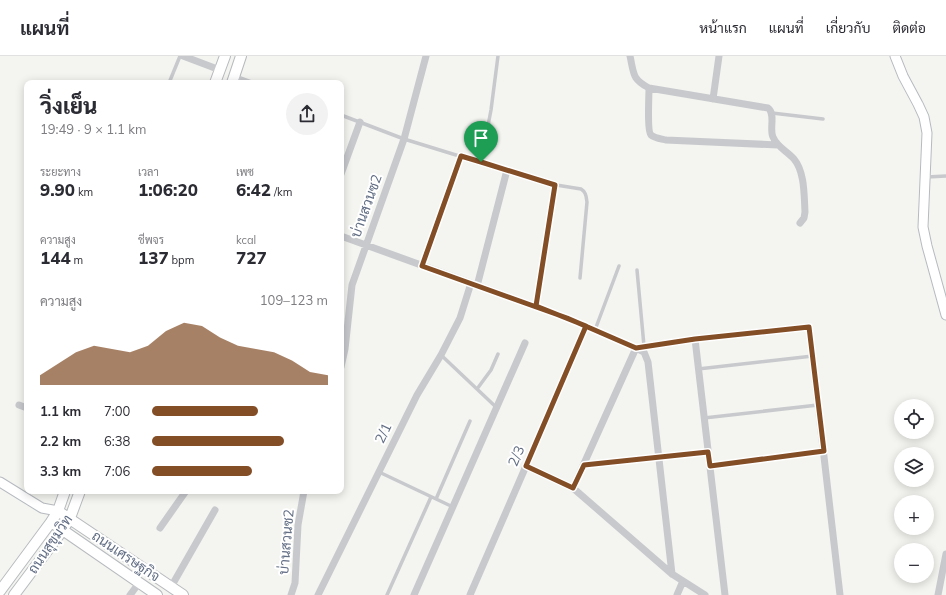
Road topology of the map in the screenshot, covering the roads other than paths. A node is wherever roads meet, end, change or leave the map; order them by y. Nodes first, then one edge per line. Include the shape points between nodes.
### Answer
1 (180, 56) edge
2 (184, 56) edge
3 (225, 56) edge
4 (242, 56) edge
5 (426, 56) edge
6 (498, 56) edge
7 (630, 56) edge
8 (719, 56) edge
9 (895, 56) edge
10 (220, 70) junction
11 (233, 79) edge
12 (170, 80) edge
13 (216, 80) edge
14 (649, 88) junction
15 (713, 99) junction
16 (772, 113) junction
17 (344, 116) edge
18 (823, 119) dead end
19 (360, 122) junction
20 (404, 139) junction
21 (778, 145) junction
22 (461, 156) junction
23 (481, 162) junction
24 (344, 166) edge
25 (507, 170) junction
26 (946, 176) edge
27 (925, 177) junction
28 (555, 185) junction
29 (800, 223) dead end
30 (344, 237) edge
31 (366, 246) junction
32 (422, 266) junction
33 (619, 266) dead end
34 (636, 270) dead end
35 (580, 278) dead end
36 (474, 284) junction
37 (536, 306) junction
38 (946, 315) edge
39 (586, 326) junction
40 (595, 330) junction
41 (695, 339) junction
42 (525, 343) dead end
43 (644, 346) junction
44 (636, 348) junction
45 (344, 354) edge
46 (498, 354) dead end
47 (441, 355) junction
48 (813, 356) junction
49 (698, 369) junction
50 (477, 389) junction
51 (19, 405) dead end
52 (818, 405) junction
53 (24, 407) edge
54 (496, 408) junction
55 (704, 418) junction
56 (470, 421) dead end
57 (824, 451) junction
58 (708, 452) junction
59 (659, 458) junction
60 (584, 465) junction
61 (526, 466) junction
62 (710, 466) junction
63 (379, 472) junction
64 (0, 482) edge
65 (573, 488) junction
66 (64, 494) edge
67 (79, 494) edge
68 (184, 494) edge
69 (303, 494) edge
70 (431, 497) junction
71 (436, 499) junction
72 (453, 507) junction
73 (42, 508) junction
74 (215, 510) dead end
75 (58, 511) junction
76 (70, 518) junction
77 (51, 522) junction
78 (160, 528) dead end
79 (62, 531) junction
80 (946, 554) edge
81 (672, 574) junction
82 (683, 581) junction
83 (139, 583) junction
84 (171, 587) junction
85 (0, 591) edge
86 (14, 595) edge
87 (130, 595) edge
88 (157, 595) edge
89 (183, 595) edge
90 (291, 595) edge
91 (318, 595) edge
92 (387, 595) edge
93 (414, 595) edge
94 (470, 595) edge
95 (677, 595) edge
96 (705, 595) edge
97 (725, 595) edge
98 (840, 595) edge
99 (938, 595) edge

1 - 12 lane
2 - 10 street
3 - 10 main road
4 - 11 main road
5 - 20 street, บ่านสวนซ2
6 - 23 lane
7 - 14 street via 637,81
8 - 15 street
9 - 27 street via 924,117 927,133
10 - 13 main road
14 - 15 street
14 - 21 street via 648,127 652,136 666,140
15 - 16 street via 768,108
16 - 18 lane
16 - 21 street via 771,131
17 - 19 lane
19 - 20 lane
19 - 24 street
20 - 22 lane
20 - 31 street, บ่านสวนซ2
21 - 29 street via 796,160 800,172 805,212
22 - 23 lane
22 - 32 lane
23 - 25 lane
25 - 28 lane
25 - 36 street, 2/1
26 - 27 lane
27 - 38 street via 923,227
28 - 35 lane via 581,189 586,194
28 - 37 lane
30 - 31 street
31 - 32 street
31 - 45 street, บ่านสวนซ2 via 352,285
32 - 36 street
33 - 40 lane
34 - 43 lane
36 - 37 street
36 - 47 street, 2/1
37 - 39 street
39 - 40 street
39 - 61 street, 2/3
40 - 44 street
41 - 43 street
41 - 48 street via 809,327
41 - 49 street
42 - 54 street
43 - 44 street
44 - 59 street via 644,352 648,362
44 - 60 street
46 - 50 lane via 491,370
47 - 50 lane
47 - 63 street, 2/1 via 417,395
48 - 49 lane
48 - 52 street
49 - 55 street
50 - 54 lane
51 - 53 street
52 - 55 lane
52 - 57 street
54 - 72 street
55 - 58 street
56 - 71 lane
57 - 62 lane
57 - 98 street
58 - 59 lane
58 - 62 street
59 - 60 lane
59 - 81 street
60 - 65 street
61 - 65 street
61 - 94 street, 2/3
62 - 97 street
63 - 70 lane
63 - 91 street, 2/1
64 - 73 street
65 - 81 street
66 - 75 main road, ถนนสุขุมวิท
67 - 76 main road, ถนนสุขุมวิท
68 - 78 street
69 - 90 street, บ่านสวนซ2 via 298,525 295,583
70 - 71 lane
70 - 92 lane
71 - 72 lane
72 - 93 street
73 - 75 street
73 - 77 street
74 - 84 street
75 - 76 main road, ถนนเศรษฐกิจ
75 - 77 main road, ถนนสุขุมวิท
76 - 79 main road, ถนนสุขุมวิท
76 - 84 main road, ถนนเศรษฐกิจ
77 - 79 main road, ถนนเศรษฐกิจ
77 - 85 main road, ถนนสุขุมวิท
79 - 83 main road, ถนนเศรษฐกิจ
79 - 86 main road, ถนนสุขุมวิท
80 - 99 street
81 - 82 street
82 - 95 street
82 - 96 street
83 - 87 street
83 - 88 main road, ถนนเศรษฐกิจ
84 - 89 main road, ถนนเศรษฐกิจ

